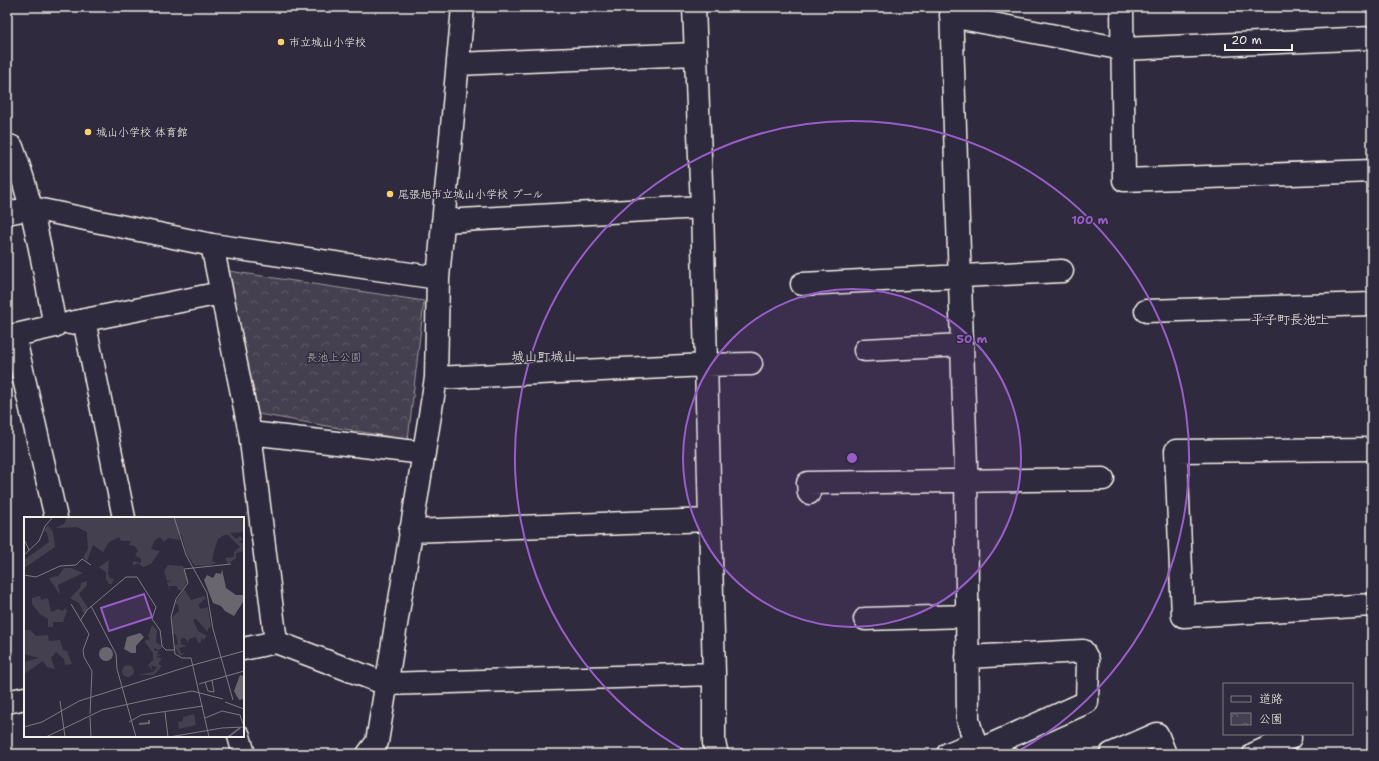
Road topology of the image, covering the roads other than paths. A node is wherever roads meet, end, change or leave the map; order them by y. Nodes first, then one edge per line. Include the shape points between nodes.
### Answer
1 (463, 7) edge
2 (694, 7) edge
3 (1122, 7) edge
4 (951, 12) edge
5 (1372, 38) edge
6 (1123, 49) junction
7 (695, 54) junction
8 (458, 64) junction
9 (7, 145) edge
10 (1372, 171) edge
11 (702, 207) junction
12 (32, 208) junction
13 (7, 213) edge
14 (443, 221) junction
15 (212, 245) junction
16 (1062, 271) dead end
17 (959, 276) junction
18 (438, 278) junction
19 (802, 284) dead end
20 (221, 293) junction
21 (1372, 304) edge
22 (1146, 310) dead end
23 (84, 320) junction
24 (55, 326) junction
25 (11, 336) edge
26 (962, 345) junction
27 (865, 350) dead end
28 (751, 364) dead end
29 (706, 365) junction
30 (436, 378) junction
31 (250, 433) junction
32 (1372, 448) edge
33 (424, 453) junction
34 (1103, 479) dead end
35 (966, 481) junction
36 (809, 493) dead end
37 (56, 517) edge
38 (124, 517) edge
39 (710, 520) junction
40 (410, 531) junction
41 (1372, 605) edge
42 (967, 616) junction
43 (865, 619) dead end
44 (276, 642) junction
45 (244, 649) edge
46 (967, 657) junction
47 (714, 674) junction
48 (386, 684) junction
49 (24, 698) edge
50 (7, 702) edge
51 (239, 737) edge
52 (1290, 738) dead end
53 (976, 749) edge
54 (244, 754) edge
55 (368, 754) edge
56 (717, 754) edge
57 (948, 754) edge
58 (1111, 754) edge
59 (1165, 754) edge
60 (1254, 754) edge

1 - 8 street
2 - 7 street
3 - 6 street
4 - 6 street
4 - 17 street
5 - 6 street
6 - 10 street via 1124,180
7 - 8 street
7 - 11 street
8 - 14 street
9 - 12 street via 12,147
11 - 14 street
11 - 29 street
12 - 13 street
12 - 15 street
12 - 24 street
14 - 18 street
15 - 18 street
15 - 20 street
16 - 17 street
17 - 19 street
17 - 26 street
18 - 30 street
20 - 23 street
20 - 31 street
21 - 22 street
23 - 24 street
23 - 38 street
24 - 25 street
25 - 37 street
26 - 27 street
26 - 35 street
28 - 29 street
29 - 30 street
29 - 39 street
30 - 33 street
31 - 33 street
31 - 44 street
32 - 41 street via 1176,451 1183,616
33 - 40 street
34 - 35 street
35 - 36 street via 808,483
35 - 42 street
39 - 40 street
39 - 47 street
40 - 48 street
42 - 43 street
42 - 46 street
44 - 45 street
44 - 48 street
46 - 53 street via 968,720
46 - 53 street via 1083,651 1088,660 1087,702
47 - 48 street
47 - 56 street via 714,743
48 - 55 street via 377,742
49 - 50 street
51 - 54 street
52 - 60 street
53 - 57 street
58 - 59 street via 1157,734

